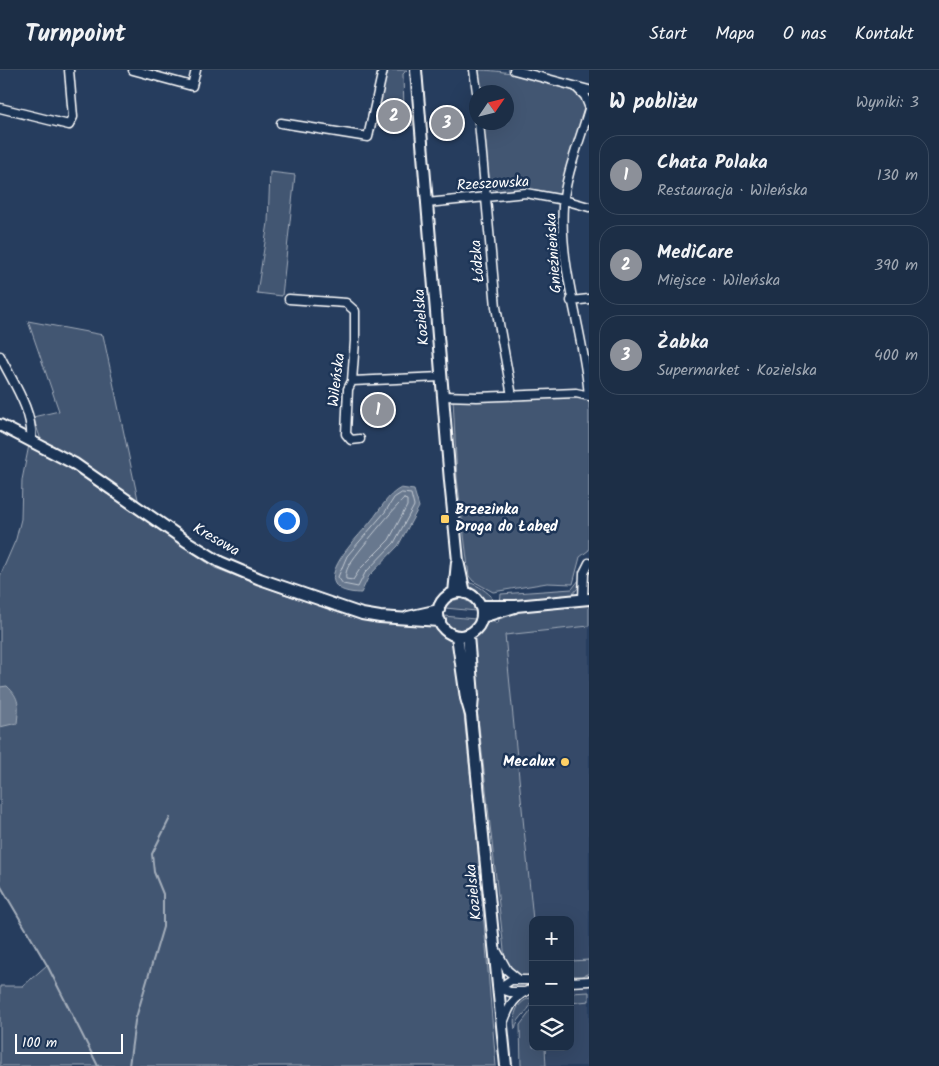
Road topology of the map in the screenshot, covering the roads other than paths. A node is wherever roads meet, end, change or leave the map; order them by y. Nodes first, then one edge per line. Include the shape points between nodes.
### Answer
1 (69, 70) edge
2 (133, 70) edge
3 (196, 70) edge
4 (382, 70) edge
5 (416, 70) edge
6 (474, 70) edge
7 (514, 70) edge
8 (476, 85) edge
9 (576, 87) junction
10 (589, 90) edge
11 (0, 108) edge
12 (589, 108) edge
13 (281, 123) dead end
14 (480, 130) edge
15 (486, 197) junction
16 (564, 200) junction
17 (427, 203) junction
18 (589, 207) edge
19 (289, 299) dead end
20 (589, 299) edge
21 (571, 301) junction
22 (0, 356) edge
23 (442, 377) junction
24 (352, 381) junction
25 (443, 396) junction
26 (512, 396) junction
27 (589, 396) edge
28 (0, 425) edge
29 (360, 439) dead end
30 (31, 440) junction
31 (458, 561) junction
32 (589, 563) edge
33 (465, 593) junction
34 (454, 594) junction
35 (586, 599) edge
36 (480, 606) junction
37 (516, 606) junction
38 (439, 610) junction
39 (482, 617) junction
40 (407, 618) junction
41 (440, 621) junction
42 (462, 635) junction
43 (495, 950) junction
44 (519, 980) junction
45 (529, 980) edge
46 (589, 981) edge
47 (574, 982) edge
48 (499, 988) junction
49 (529, 990) edge
50 (523, 992) junction
51 (502, 1025) junction
52 (506, 1066) edge

1 - 11 street via 73,117 70,124 61,125
2 - 3 street via 192,86
4 - 13 street via 368,137
5 - 17 street, Kozielska
6 - 8 street
7 - 9 street
9 - 10 street
9 - 12 street, Gnieźnieńska via 585,96
12 - 16 street, Gnieźnieńska
14 - 15 street, Łódzka
15 - 16 street, Rzeszowska via 526,194
15 - 17 street, Rzeszowska
15 - 26 street, Łódzka via 496,307
16 - 18 street, Rzeszowska
16 - 21 street, Gnieźnieńska
17 - 23 street, Kozielska
19 - 24 street, Wileńska via 346,304 355,311
20 - 21 street
21 - 27 street, Gnieźnieńska
22 - 30 street via 29,419
23 - 24 street
23 - 25 street, Kozielska
24 - 29 street, Wileńska via 348,389 346,434 350,440
25 - 26 street
25 - 31 street, Kozielska
26 - 27 street via 576,393
28 - 30 street, Kresowa
30 - 40 street, Kresowa via 75,464 186,541 232,568 362,614
31 - 33 street, Kozielska
31 - 34 street, Kozielska
32 - 35 street via 584,573
33 - 34 street
33 - 36 street
34 - 38 street via 444,600
35 - 37 street
36 - 37 street
36 - 39 street
37 - 39 street
38 - 40 street, Kresowa
38 - 41 street
39 - 42 street via 476,629
40 - 41 street, Kresowa
41 - 42 street via 445,630
42 - 43 street, Kozielska via 466,698 471,715
43 - 44 street via 507,970
43 - 48 street, Kozielska
44 - 45 street
44 - 48 street via 511,980
46 - 47 street
48 - 50 street
48 - 51 street, Kozielska
49 - 50 street
50 - 51 street via 511,1004
51 - 52 street, Kozielska

